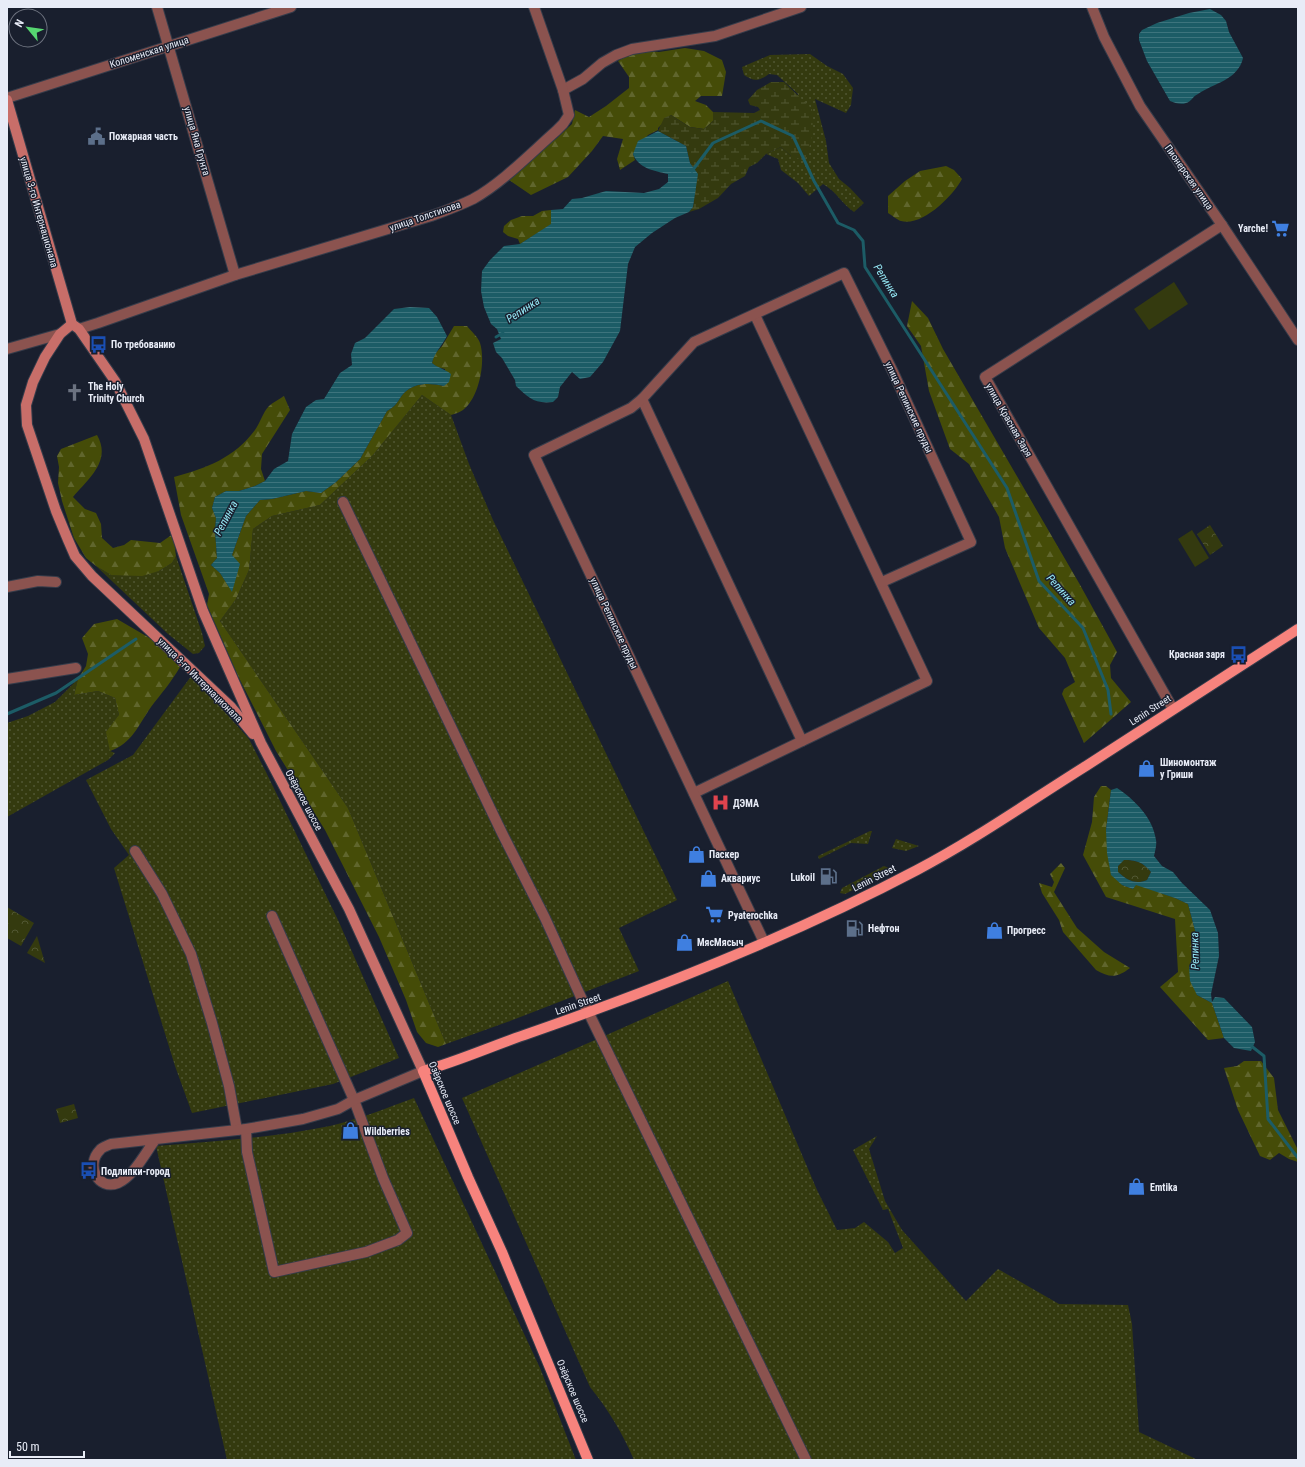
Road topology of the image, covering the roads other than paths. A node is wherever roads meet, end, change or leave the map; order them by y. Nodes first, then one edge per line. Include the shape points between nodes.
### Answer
1 (157, 7) edge
2 (291, 7) edge
3 (534, 7) edge
4 (801, 7) edge
5 (1092, 7) edge
6 (169, 46) junction
7 (563, 90) junction
8 (7, 99) edge
9 (1222, 225) junction
10 (236, 275) junction
11 (755, 315) junction
12 (76, 326) junction
13 (60, 334) junction
14 (1298, 340) edge
15 (7, 349) edge
16 (642, 399) junction
17 (343, 502) dead end
18 (56, 582) dead end
19 (882, 582) junction
20 (7, 587) edge
21 (1298, 629) edge
22 (76, 668) dead end
23 (7, 680) edge
24 (1173, 709) junction
25 (802, 741) junction
26 (261, 743) junction
27 (694, 793) junction
28 (135, 851) dead end
29 (272, 916) dead end
30 (764, 942) junction
31 (590, 1012) junction
32 (423, 1071) junction
33 (354, 1100) junction
34 (242, 1130) junction
35 (154, 1140) junction
36 (588, 1460) edge
37 (806, 1460) edge

1 - 6 street, улица Яна Грунта
2 - 6 street, Коломенская улица
3 - 7 street, улица Толстикова
4 - 7 street via 715,36 616,55
5 - 9 street, Пионерская улица via 1140,106
6 - 8 street, Коломенская улица
6 - 10 street, улица Яна Грунта
7 - 10 street, улица Толстикова via 568,115 563,124 475,198 453,209
8 - 12 main road, улица 3-го Интернационала
9 - 14 street, Пионерская улица
9 - 24 street, улица Красная Заря via 984,377
10 - 12 street, улица Толстикова via 98,324
11 - 16 street, улица Репинские пруды via 694,342
11 - 19 street
11 - 19 street, улица Репинские пруды via 844,273 894,374 971,542
12 - 13 main road, улица 3-го Интернационала
12 - 26 main road, улица 3-го Интернационала via 115,381 144,439 203,611
13 - 15 street
13 - 26 main road, улица 3-го Интернационала via 33,382 26,405 27,425 56,512 75,556 92,576 231,707
16 - 25 street
16 - 27 street, улица Репинские пруды via 631,408 534,455
17 - 31 street
18 - 20 street via 38,581
19 - 25 street via 927,682
21 - 24 main road, Lenin Street
22 - 23 street
24 - 30 main road, Lenin Street via 965,843 918,870
25 - 27 street
26 - 32 main road, Озёрское шоссе via 349,909
27 - 30 street
28 - 34 street via 162,894 190,954
29 - 33 street
30 - 31 main road, Lenin Street
31 - 32 main road, Lenin Street
31 - 37 street
32 - 33 street
32 - 36 main road, Озёрское шоссе via 502,1252
33 - 34 street via 338,1109 303,1119
33 - 34 street via 407,1234 366,1252 274,1272
34 - 35 street
35 - 35 street via 111,1144 100,1149 93,1159 93,1169 99,1180 118,1183 130,1175

